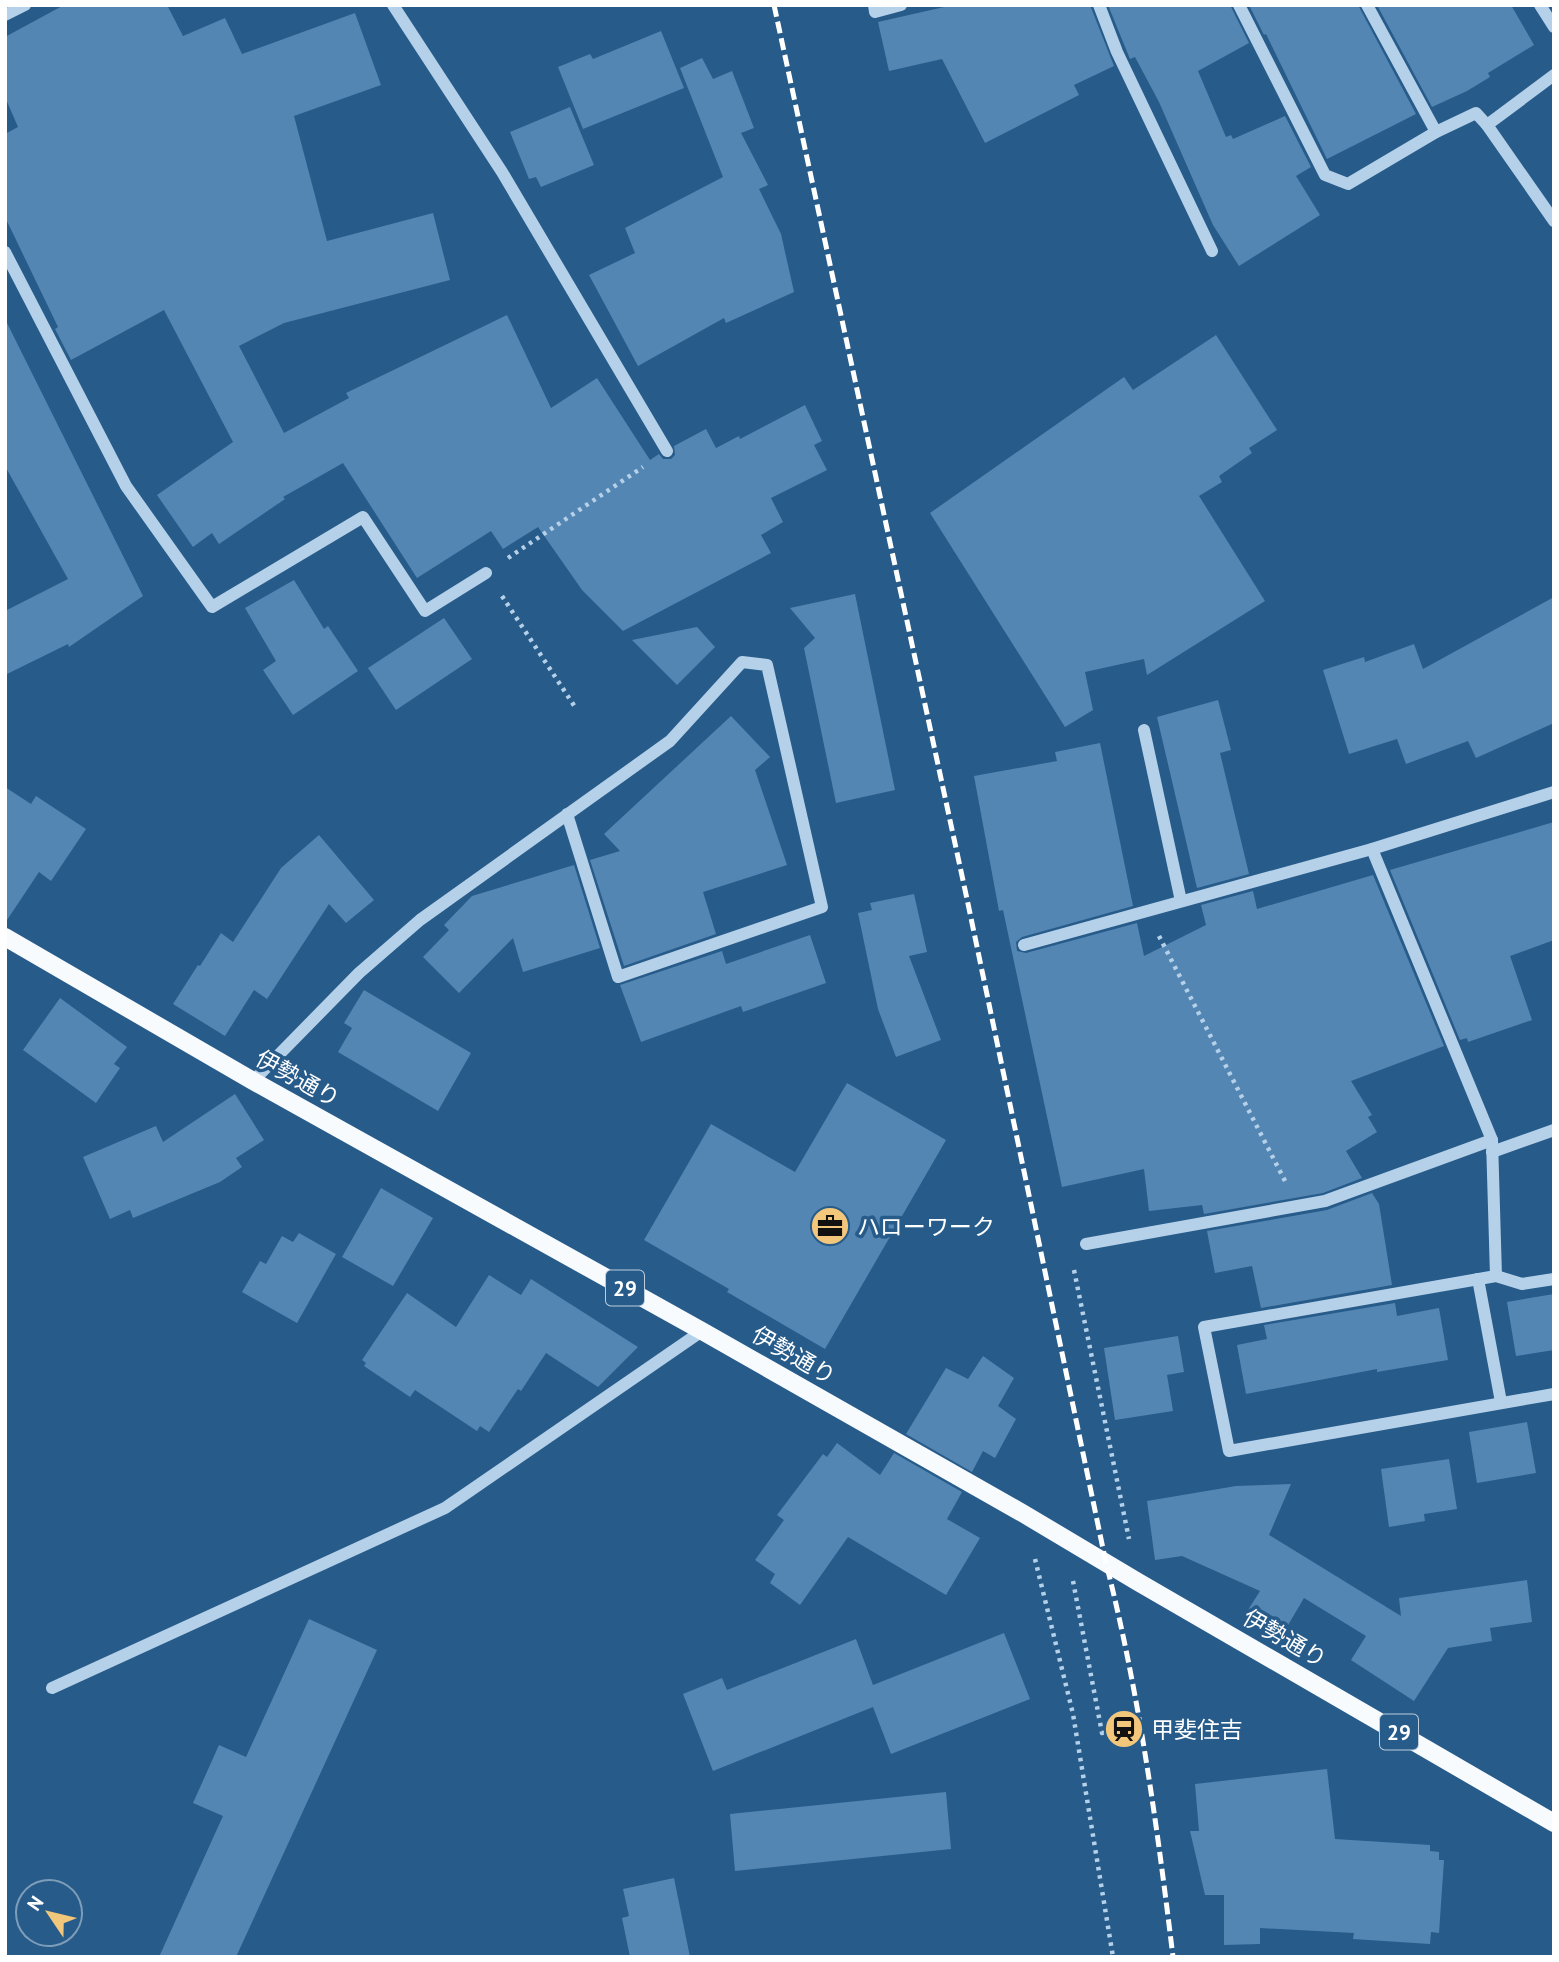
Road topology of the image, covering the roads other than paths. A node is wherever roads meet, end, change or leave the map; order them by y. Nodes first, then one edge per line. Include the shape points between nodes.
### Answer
1 (25, 5) edge
2 (393, 5) edge
3 (874, 5) edge
4 (901, 5) edge
5 (1099, 5) edge
6 (1239, 5) edge
7 (1367, 5) edge
8 (1540, 5) edge
9 (5, 15) edge
10 (1554, 27) edge
11 (1554, 75) edge
12 (1487, 125) junction
13 (1436, 132) junction
14 (1554, 221) edge
15 (1212, 251) dead end
16 (5, 253) edge
17 (667, 451) road end
18 (486, 573) road end
19 (1144, 730) dead end
20 (1554, 792) edge
21 (566, 814) junction
22 (1372, 849) junction
23 (1181, 901) junction
24 (5, 937) edge
25 (1024, 945) dead end
26 (253, 1081) junction
27 (1554, 1130) edge
28 (1492, 1146) junction
29 (1086, 1244) road end
30 (1496, 1276) junction
31 (1478, 1279) junction
32 (1554, 1279) edge
33 (702, 1331) junction
34 (1554, 1394) edge
35 (1501, 1402) junction
36 (52, 1688) dead end
37 (1554, 1822) edge

1 - 9 street
2 - 17 street via 502,172
3 - 4 street via 875,12
5 - 15 street
6 - 13 street via 1325,175 1348,184
7 - 13 street
8 - 10 street
11 - 12 street
12 - 13 street via 1476,113
12 - 14 street
16 - 18 street via 126,486 212,607 363,517 425,611
19 - 23 street
20 - 22 street
21 - 21 street via 670,741 742,662 767,665 822,907 618,977
21 - 26 street via 420,920 359,973
22 - 23 street
22 - 28 street
23 - 25 street
24 - 26 main road, 伊勢通り / 29
26 - 33 main road, 伊勢通り / 29
27 - 28 street
28 - 29 street via 1325,1201
28 - 30 street
30 - 31 street
30 - 32 street via 1522,1284
31 - 35 street
31 - 35 street via 1204,1327 1229,1451
33 - 36 street via 445,1508
33 - 37 main road, 伊勢通り / 29
34 - 35 street

